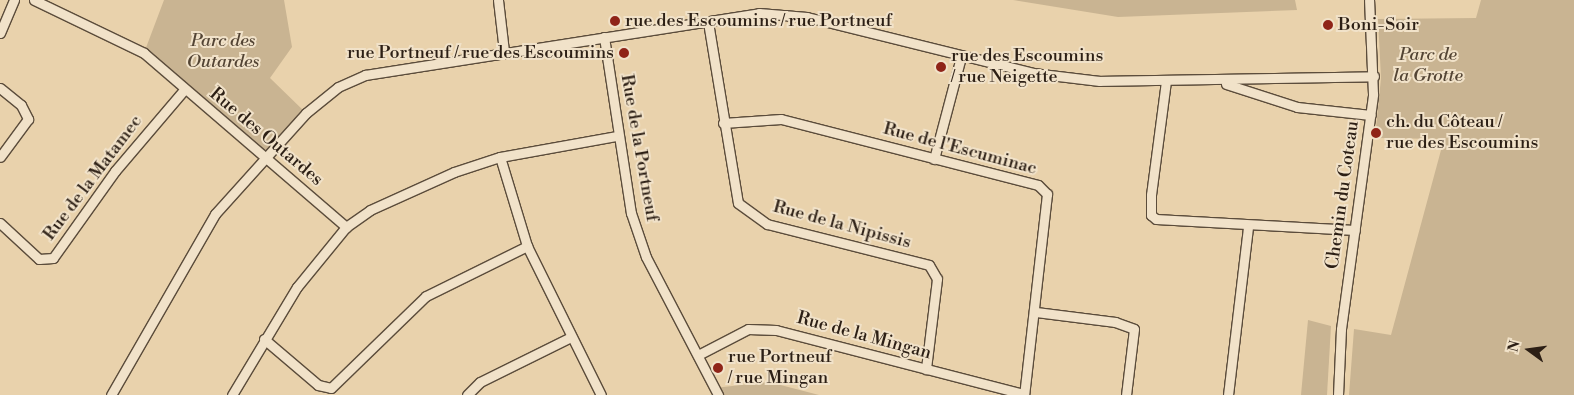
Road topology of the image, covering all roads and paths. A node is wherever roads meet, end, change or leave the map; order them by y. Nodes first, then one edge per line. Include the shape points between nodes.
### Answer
1 (14, 0) edge
2 (34, 0) edge
3 (498, 0) edge
4 (1369, 0) edge
5 (708, 22) junction
6 (0, 33) edge
7 (604, 37) junction
8 (504, 51) junction
9 (961, 58) junction
10 (1374, 76) junction
11 (1166, 81) junction
12 (1214, 81) junction
13 (0, 88) edge
14 (184, 90) junction
15 (1371, 115) junction
16 (723, 124) junction
17 (617, 136) junction
18 (0, 157) edge
19 (500, 157) junction
20 (268, 158) junction
21 (934, 159) junction
22 (0, 223) edge
23 (346, 227) junction
24 (1248, 227) junction
25 (1355, 230) junction
26 (527, 246) junction
27 (1036, 312) junction
28 (570, 337) junction
29 (264, 339) junction
30 (698, 355) junction
31 (926, 369) junction
32 (111, 395) edge
33 (232, 395) edge
34 (467, 395) edge
35 (601, 395) edge
36 (718, 395) edge
37 (1024, 395) edge
38 (1126, 395) edge
39 (1228, 395) edge
40 (1338, 395) edge

1 - 6 street
2 - 14 street, Rue des Outardes via 121,38
3 - 8 street
4 - 10 street, Chemin du Coteau
5 - 7 street
5 - 9 street via 759,14 807,17
5 - 16 street, Rue de la Nipissis
7 - 8 street
7 - 17 street, Rue de la Portneuf
8 - 20 street via 365,75 338,87 306,113
9 - 11 street via 1033,73
9 - 21 street
10 - 12 street
10 - 15 street, Chemin du Coteau
11 - 12 street
11 - 24 street via 1151,215 1170,223
12 - 15 street via 1260,91 1297,107
13 - 18 street via 21,106 28,119
14 - 20 street, Rue des Outardes
14 - 22 street, Rue de la Matamec via 115,171 53,258 40,259
15 - 25 street, Chemin du Coteau
16 - 21 street, Rue de l'Escuminac via 781,119
16 - 31 street, Rue de la Nipissis via 738,203 751,215 767,224 935,270
17 - 19 street
17 - 30 street, Rue de la Portneuf via 631,213 646,257
19 - 23 street via 420,187 370,210
19 - 26 street
20 - 23 street, Rue des Outardes
20 - 32 street via 215,214
21 - 27 street, Rue de l'Escuminac via 1038,186 1047,194
23 - 29 street via 297,287
24 - 25 street
24 - 39 street
25 - 40 street, Chemin du Coteau
26 - 28 street
26 - 29 street via 426,296 331,388 318,385
27 - 37 street, Rue de l'Escuminac
27 - 38 street via 1107,320 1134,329
28 - 34 street via 480,382
28 - 35 street
29 - 33 street
30 - 31 street, Rue de la Mingan via 748,329 776,330
30 - 36 street, Rue de la Portneuf
31 - 37 street, Rue de la Mingan

